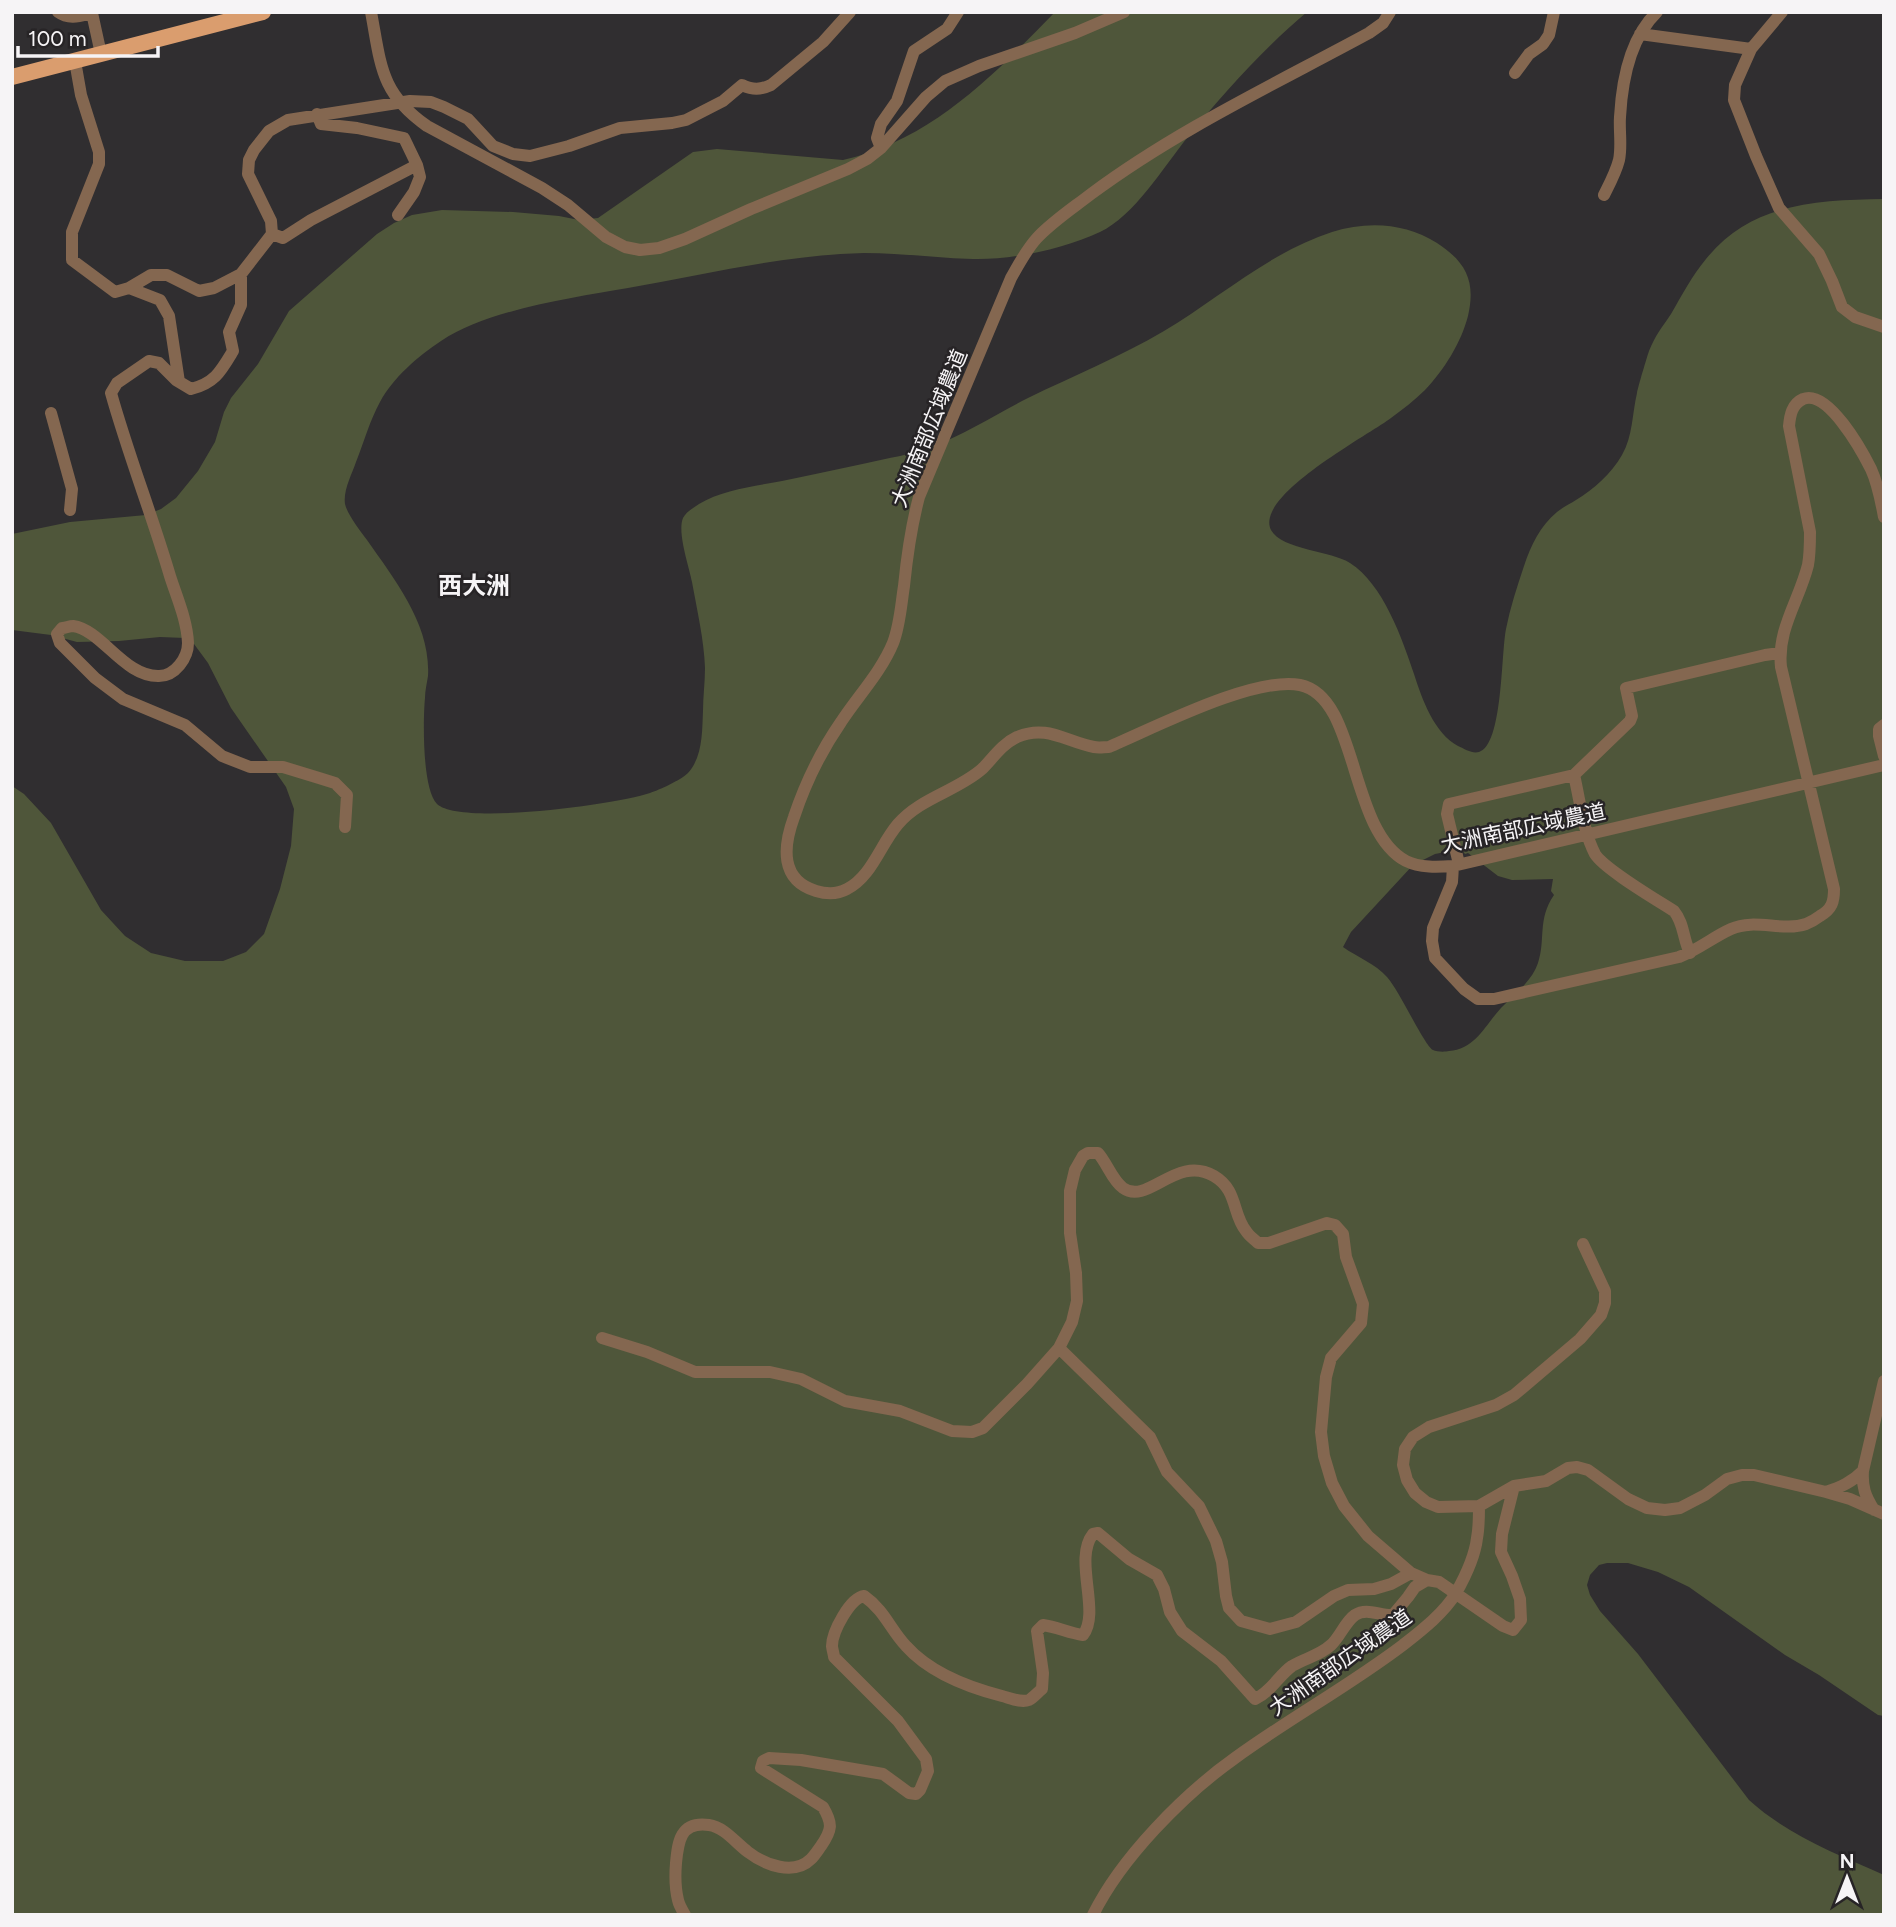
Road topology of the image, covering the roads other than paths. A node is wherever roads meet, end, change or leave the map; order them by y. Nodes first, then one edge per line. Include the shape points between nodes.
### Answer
1 (58, 12) edge
2 (263, 12) edge
3 (371, 12) edge
4 (850, 12) edge
5 (958, 12) edge
6 (1124, 12) edge
7 (1390, 12) edge
8 (1554, 12) edge
9 (1657, 12) edge
10 (1782, 12) edge
11 (1640, 34) junction
12 (1751, 49) junction
13 (101, 54) junction
14 (75, 61) junction
15 (1515, 73) dead end
16 (12, 77) edge
17 (400, 103) junction
18 (317, 114) junction
19 (881, 148) junction
20 (417, 165) junction
21 (1604, 195) dead end
22 (398, 215) dead end
23 (272, 234) junction
24 (241, 274) junction
25 (129, 288) junction
26 (1884, 327) edge
27 (179, 382) junction
28 (51, 413) dead end
29 (70, 510) dead end
30 (1884, 517) edge
31 (1780, 653) junction
32 (1884, 724) edge
33 (1884, 756) edge
34 (1884, 765) edge
35 (1574, 775) junction
36 (1807, 782) junction
37 (345, 827) dead end
38 (1588, 834) junction
39 (1456, 865) junction
40 (1690, 953) junction
41 (1583, 1244) dead end
42 (602, 1338) dead end
43 (1059, 1348) junction
44 (1884, 1381) edge
45 (1863, 1471) junction
46 (1514, 1486) junction
47 (1826, 1492) junction
48 (1479, 1506) junction
49 (1879, 1512) edge
50 (1411, 1573) junction
51 (1427, 1580) junction
52 (1455, 1594) junction
53 (685, 1915) edge
54 (1093, 1915) edge

1 - 13 street via 73,17 92,13
2 - 13 main road
3 - 17 street via 385,77
4 - 17 street via 771,86 752,90 742,85 723,101 685,120 620,128 530,156 493,146 468,119 444,107 431,102
5 - 19 street via 947,29 914,51 897,101 881,124 877,138
6 - 19 street via 945,81
7 - 39 street, 大洲南部広域農道 via 1369,33 1135,163 1051,225 1026,253 1011,278 919,497 894,640 805,786 787,840 786,858 792,874 805,887 825,894 844,891 862,880 912,810 964,782 1018,737 1052,733 1093,747 1110,747 1238,693 1301,685 1326,700 1335,714 1367,807 1389,848 1407,862
8 - 15 street via 1544,44 1529,54
9 - 11 street
10 - 12 street
11 - 12 street
11 - 21 street via 1623,88 1619,158
12 - 26 street via 1735,85 1734,100 1779,208 1819,254 1842,307
13 - 14 main road
14 - 16 main road
14 - 25 street via 99,164 72,233 72,260 115,292
17 - 18 street
17 - 19 street via 427,126 559,199 606,237 640,250 685,239 848,169
18 - 20 street via 321,124 404,138
18 - 23 street via 276,125 248,160 248,174 271,221
20 - 22 street via 420,177
20 - 23 street via 283,238
23 - 24 street
24 - 25 street via 199,291 167,275 151,275
24 - 27 street via 241,305 229,332 233,351 221,373 205,386 191,388
25 - 27 street via 160,300 169,316
27 - 37 street via 159,363 149,361 117,383 111,393 185,621 186,657 162,677 124,663 90,634 73,626 57,634 60,643 123,699 185,725 222,756 250,767 283,767 335,783 347,795
28 - 29 street via 72,489
30 - 31 street via 1872,471 1834,412 1818,399 1806,397 1797,403 1790,412 1790,426 1811,549
31 - 35 street via 1626,688 1630,721
31 - 36 street
32 - 33 street via 1879,736
34 - 36 street, 大洲南部広域農道
35 - 38 street
35 - 39 street via 1449,804
36 - 38 street, 大洲南部広域農道
36 - 40 street via 1834,889 1828,911 1794,926 1732,928
38 - 39 street, 大洲南部広域農道
38 - 40 street via 1596,856 1606,866 1680,918
39 - 40 street via 1432,940 1435,958 1478,999
41 - 48 street via 1605,1291 1601,1315 1514,1395 1429,1427 1405,1449 1407,1480 1426,1502 1438,1507
42 - 43 street via 695,1372 770,1372 802,1379 845,1401 900,1411 953,1431 972,1432 997,1416
43 - 50 street via 1150,1437 1167,1472 1199,1506 1216,1541 1229,1608 1241,1621 1270,1629 1296,1622 1348,1590 1374,1589
43 - 50 street via 1077,1301 1070,1191 1075,1170 1088,1153 1098,1153 1118,1184 1134,1194 1184,1171 1211,1174 1223,1183 1244,1230 1258,1243 1326,1223 1335,1226 1343,1234 1363,1304 1361,1323 1331,1358 1326,1377 1321,1432 1324,1457 1344,1506 1368,1536
44 - 45 street
45 - 47 street
45 - 49 street via 1865,1497
46 - 47 street via 1546,1481 1577,1467 1628,1499 1665,1510 1680,1508 1727,1479 1742,1475
46 - 48 street
46 - 52 street via 1501,1552 1520,1599 1521,1620 1513,1629 1503,1626
47 - 49 street
48 - 52 street, 大洲南部広域農道 via 1477,1540
50 - 51 street
51 - 52 street via 1439,1582
51 - 53 street via 1415,1587 1393,1615 1370,1611 1356,1615 1331,1645 1292,1667 1255,1699 1221,1661 1182,1631 1157,1575 1098,1533 1088,1540 1087,1630 1083,1635 1043,1625 1037,1631 1042,1689 1030,1699 982,1691 948,1677 905,1646 877,1605 864,1596 857,1597 834,1635 834,1657 898,1721 926,1759 928,1771 920,1790 909,1793 883,1774 801,1759 763,1761 761,1768 823,1807 831,1826 827,1836 811,1860 797,1868 778,1867 750,1854 723,1831 709,1825 692,1826 678,1841 675,1876
52 - 54 street, 大洲南部広域農道 via 1418,1633 1372,1668 1203,1783 1151,1833

